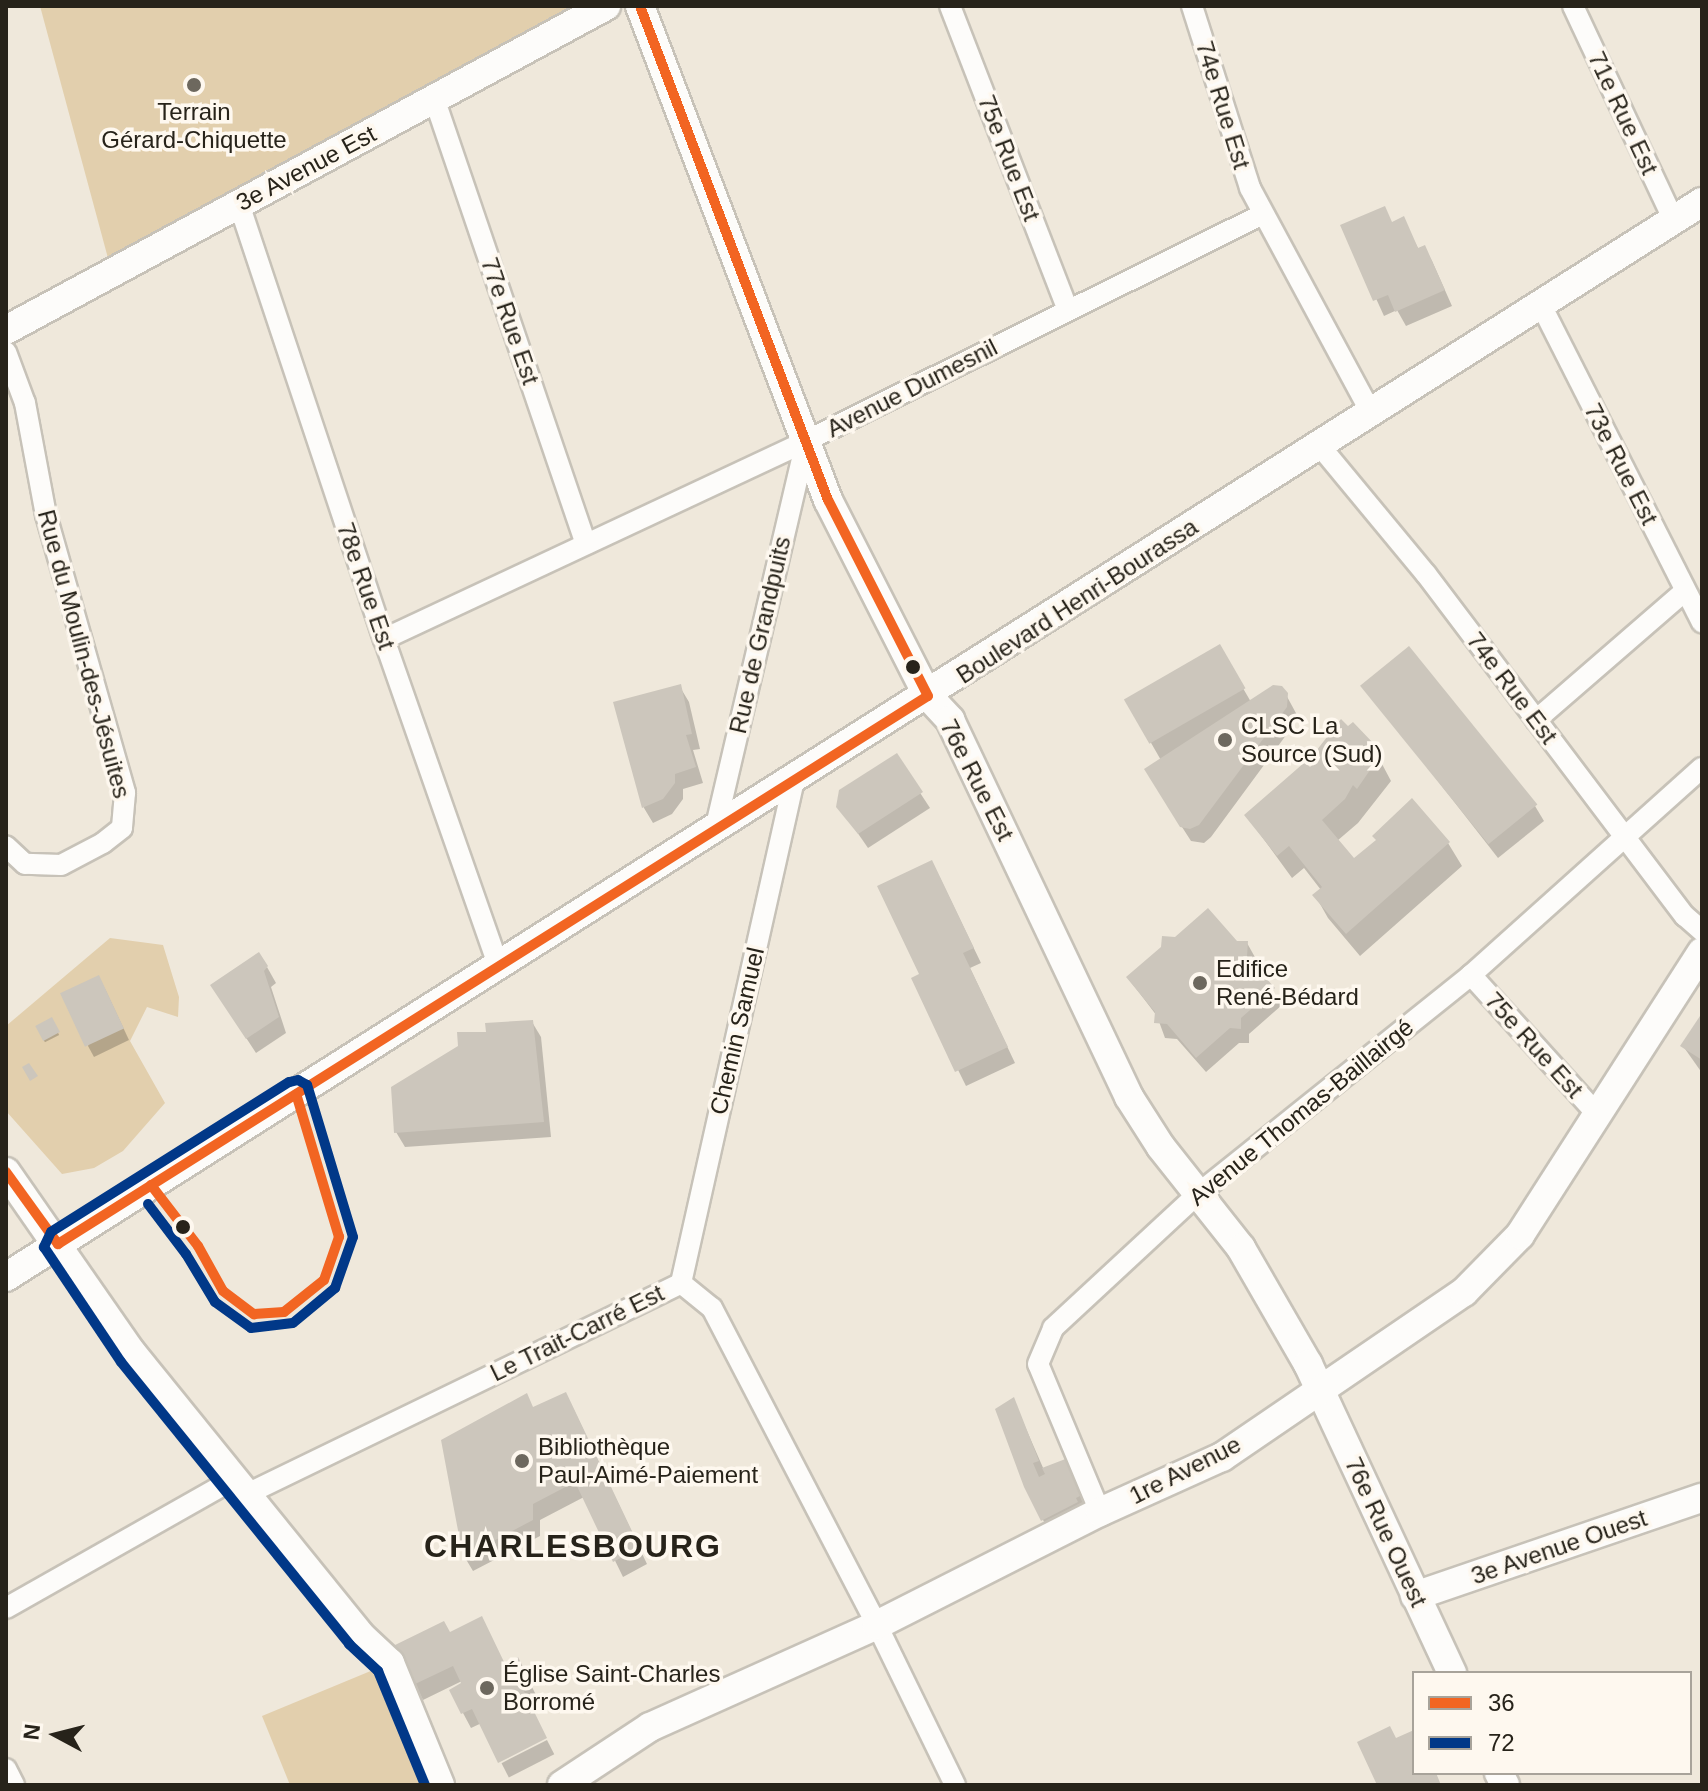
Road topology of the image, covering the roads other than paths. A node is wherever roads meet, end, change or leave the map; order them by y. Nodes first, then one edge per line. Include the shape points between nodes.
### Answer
1 (606, 6) edge
2 (640, 6) edge
3 (950, 6) edge
4 (1192, 6) edge
5 (1573, 6) edge
6 (434, 98) junction
7 (239, 204) junction
8 (1702, 204) edge
9 (1263, 214) junction
10 (1674, 221) junction
11 (1541, 305) junction
12 (1068, 310) junction
13 (6, 330) edge
14 (6, 352) edge
15 (1371, 413) junction
16 (806, 441) junction
17 (1320, 446) junction
18 (586, 544) junction
19 (1685, 591) junction
20 (1702, 623) edge
21 (384, 639) junction
22 (928, 696) junction
23 (1536, 720) junction
24 (1702, 768) edge
25 (794, 780) junction
26 (715, 830) junction
27 (1627, 838) junction
28 (6, 846) edge
29 (1702, 931) edge
30 (1702, 952) edge
31 (499, 967) junction
32 (1471, 975) junction
33 (1597, 1114) junction
34 (6, 1172) edge
35 (1199, 1193) junction
36 (58, 1244) junction
37 (6, 1277) edge
38 (681, 1283) junction
39 (1320, 1390) junction
40 (239, 1488) junction
41 (1702, 1498) edge
42 (1100, 1512) junction
43 (1415, 1596) junction
44 (6, 1608) edge
45 (877, 1625) junction
46 (1451, 1671) edge
47 (6, 1769) edge
48 (14, 1785) edge
49 (440, 1785) edge
50 (562, 1785) edge
51 (955, 1785) edge

1 - 6 street, 3e Avenue Est
2 - 16 street, 76e Rue Est
3 - 12 street, 75e Rue Est
4 - 9 street, 74e Rue Est
5 - 10 street, 71e Rue Est
6 - 7 street, 3e Avenue Est
6 - 18 street, 77e Rue Est
7 - 13 street, 3e Avenue Est
7 - 21 street, 78e Rue Est
8 - 10 street, Boulevard Henri-Bourassa
9 - 12 street, Avenue Dumesnil
9 - 15 street, 74e Rue Est
10 - 11 street, Boulevard Henri-Bourassa
11 - 15 street, Boulevard Henri-Bourassa
11 - 19 street, 73e Rue Est
12 - 16 street, Avenue Dumesnil
14 - 28 street, Rue du Moulin-des-Jésuites via 25,403 46,515 125,793 122,828 61,865 25,864
15 - 17 street, Boulevard Henri-Bourassa
16 - 18 street, Avenue Dumesnil
16 - 22 street, 76e Rue Est via 828,500
16 - 26 street, Rue de Grandpuits
17 - 22 street, Boulevard Henri-Bourassa
17 - 23 street, 74e Rue Est via 1426,574
18 - 21 street, Avenue Dumesnil
19 - 20 street, 73e Rue Est
19 - 23 street
21 - 31 street, 78e Rue Est
22 - 25 street, Boulevard Henri-Bourassa
22 - 35 street, 76e Rue Est via 950,720 1129,1097
23 - 27 street, 74e Rue Est
24 - 27 street, Avenue Thomas-Baillairgé
25 - 26 street, Boulevard Henri-Bourassa
25 - 38 street, Chemin Samuel
26 - 31 street, Boulevard Henri-Bourassa
27 - 29 street, 74e Rue Est
27 - 32 street, Avenue Thomas-Baillairgé
30 - 33 street, 1re Avenue
31 - 36 street, Boulevard Henri-Bourassa
32 - 33 street, 75e Rue Est
32 - 35 street, Avenue Thomas-Baillairgé
33 - 39 street, 1re Avenue via 1520,1235 1464,1292
34 - 36 street
35 - 39 street, 76e Rue Est via 1241,1248
35 - 42 street, Avenue Thomas-Baillairgé via 1053,1328 1038,1364
36 - 37 street, Boulevard Henri-Bourassa
36 - 40 street via 132,1353
38 - 40 street, Le Trait-Carré Est
38 - 45 street, Le Trait-Carré Est via 712,1308
39 - 42 street, 1re Avenue via 1222,1457
39 - 43 street, 76e Rue Ouest
40 - 44 street, Le Trait-Carré Est
40 - 49 street via 360,1635 390,1663
41 - 43 street, 3e Avenue Ouest
42 - 45 street, 1re Avenue
43 - 46 street, 76e Rue Ouest
45 - 50 street, 1re Avenue via 650,1727
45 - 51 street, Le Trait-Carré Est
47 - 48 street

